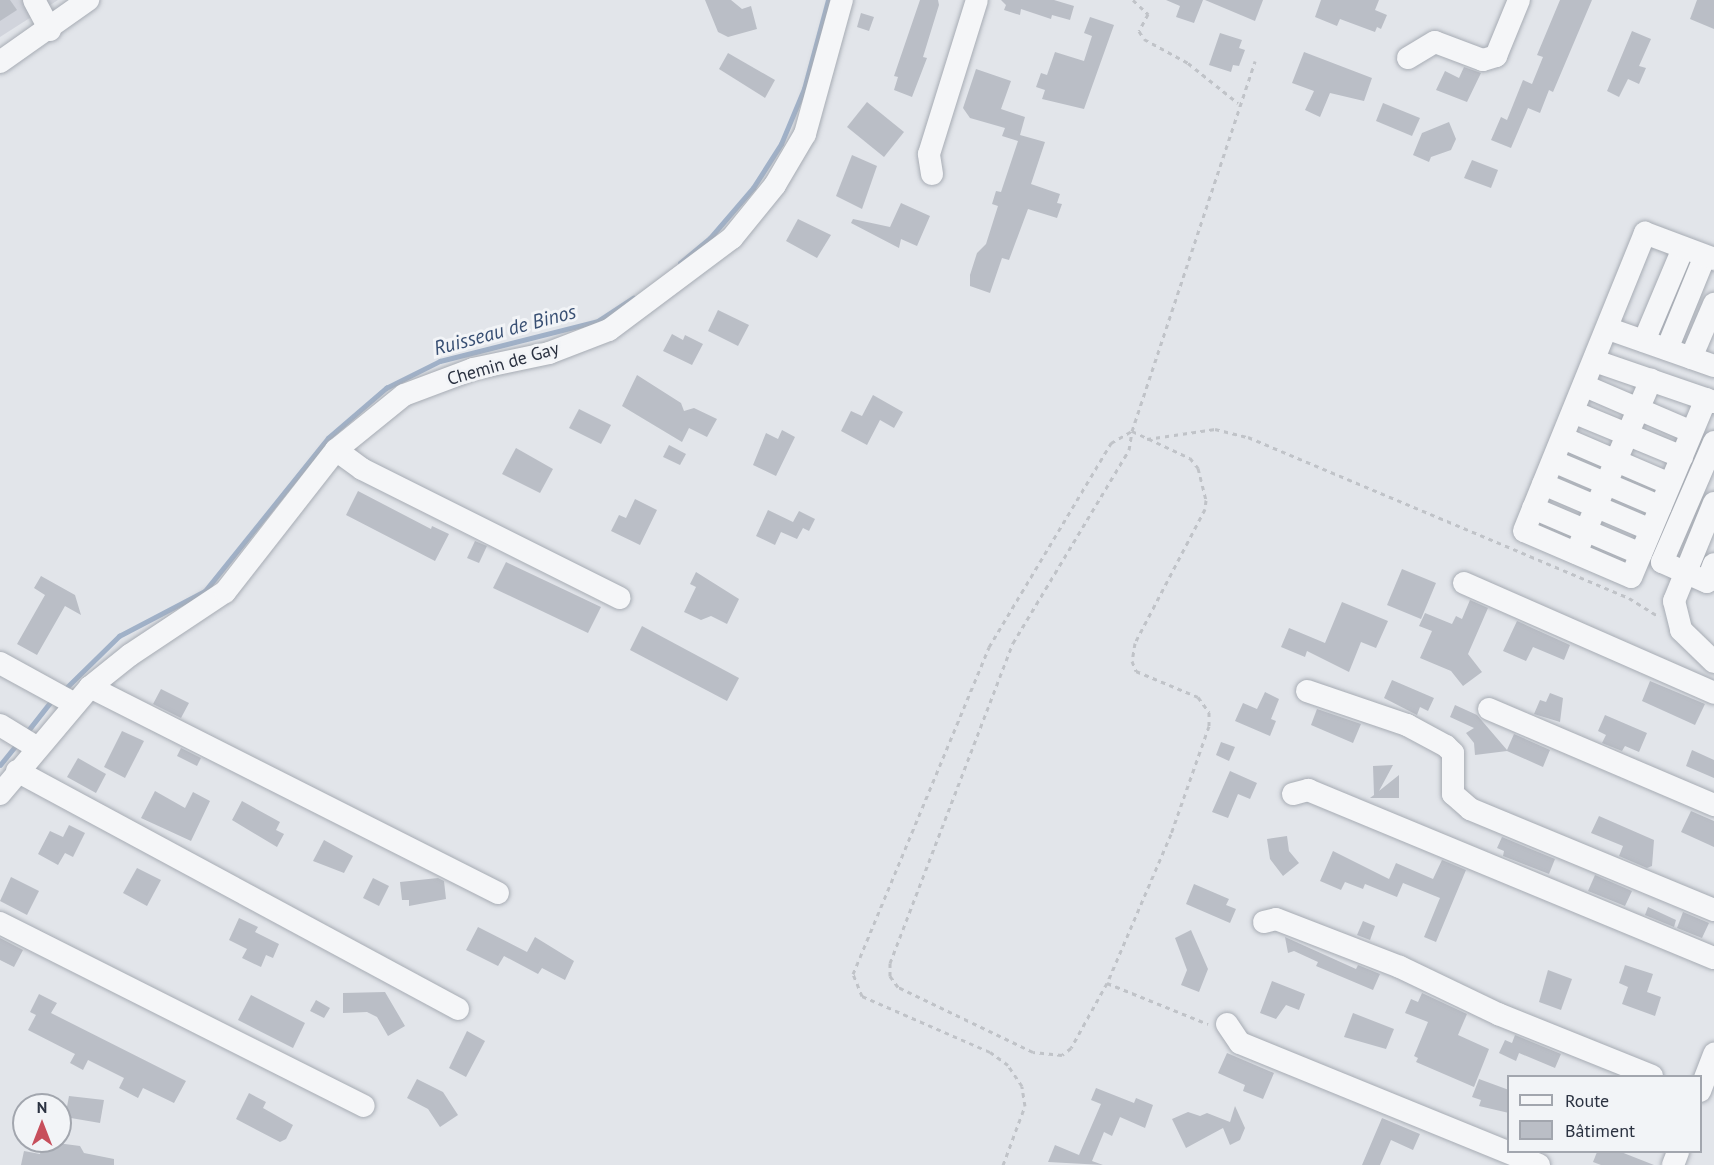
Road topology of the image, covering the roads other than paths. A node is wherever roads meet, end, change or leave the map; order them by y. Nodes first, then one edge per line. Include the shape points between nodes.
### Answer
1 (34, 0) edge
2 (88, 0) edge
3 (842, 0) edge
4 (976, 0) edge
5 (1519, 0) edge
6 (50, 30) junction
7 (1408, 58) dead end
8 (0, 62) edge
9 (932, 174) dead end
10 (1683, 248) junction
11 (1710, 257) edge
12 (1714, 304) edge
13 (1615, 331) junction
14 (1644, 341) junction
15 (1667, 349) junction
16 (1691, 358) junction
17 (1595, 361) junction
18 (1714, 366) edge
19 (1651, 380) junction
20 (1585, 386) junction
21 (1710, 400) edge
22 (1639, 409) junction
23 (1573, 412) junction
24 (1692, 432) junction
25 (1628, 435) junction
26 (1563, 438) junction
27 (336, 450) junction
28 (1712, 454) edge
29 (1682, 457) junction
30 (1617, 460) junction
31 (1553, 461) junction
32 (1670, 483) junction
33 (1544, 484) junction
34 (1606, 484) junction
35 (1714, 503) edge
36 (1596, 507) junction
37 (1661, 507) junction
38 (1533, 508) junction
39 (1682, 517) junction
40 (1709, 526) edge
41 (1586, 530) junction
42 (1651, 530) junction
43 (1576, 553) junction
44 (1641, 554) junction
45 (1714, 564) edge
46 (1684, 572) junction
47 (1464, 583) dead end
48 (620, 598) dead end
49 (1714, 662) edge
50 (0, 663) edge
51 (90, 687) junction
52 (1307, 691) dead end
53 (1714, 693) edge
54 (73, 703) junction
55 (1489, 709) dead end
56 (0, 725) edge
57 (36, 747) junction
58 (16, 771) junction
59 (0, 794) edge
60 (1293, 794) dead end
61 (1714, 805) edge
62 (498, 893) dead end
63 (1714, 910) edge
64 (1264, 922) dead end
65 (0, 923) edge
66 (1714, 958) edge
67 (458, 1009) dead end
68 (1227, 1024) road end
69 (1714, 1054) edge
70 (1647, 1075) edge
71 (1702, 1088) edge
72 (364, 1106) dead end
73 (1507, 1152) edge
74 (1510, 1153) edge
75 (1539, 1165) edge

1 - 6 street
2 - 6 street
3 - 27 street, Chemin de Gay via 805,134 776,185 732,238 609,330 549,353 473,369 404,395
4 - 9 street via 929,154
5 - 7 street via 1496,56 1482,60 1435,42
6 - 8 street
10 - 11 street
10 - 13 street via 1660,239
10 - 14 street
11 - 15 street
12 - 16 street
13 - 14 street
13 - 17 street
14 - 15 street
15 - 16 street
16 - 18 street
17 - 19 street
17 - 20 street
19 - 21 street
19 - 22 street
20 - 22 street
20 - 23 street
21 - 24 street
22 - 24 street
22 - 25 street
23 - 25 street
23 - 26 street
24 - 29 street
25 - 29 street
25 - 30 street
26 - 30 street
26 - 31 street
27 - 48 street via 362,469
27 - 51 street, Chemin de Gay via 225,592 130,655
28 - 39 street
29 - 32 street
30 - 32 street
30 - 34 street
31 - 33 street
31 - 34 street
32 - 37 street
33 - 36 street
33 - 38 street
34 - 36 street
34 - 37 street
35 - 40 street
36 - 41 street
36 - 42 street
37 - 42 street
38 - 41 street
38 - 43 street via 1524,531
39 - 40 street
39 - 46 street via 1662,562
40 - 46 street
41 - 43 street
41 - 44 street
42 - 44 street
43 - 44 street via 1631,577
45 - 46 street via 1707,582
46 - 49 street via 1674,601 1681,630
47 - 53 street
50 - 54 street
51 - 54 street, Chemin de Gay
51 - 62 street
52 - 63 street via 1407,725 1446,746 1453,753 1453,794 1470,809
54 - 57 street, Chemin de Gay
55 - 61 street
56 - 57 street
57 - 58 street, Chemin de Gay
58 - 59 street, Chemin de Gay
58 - 67 street
60 - 66 street via 1308,790
64 - 70 street via 1276,919 1400,967 1498,1014
65 - 72 street
68 - 73 street via 1240,1043
69 - 71 street
74 - 75 street

